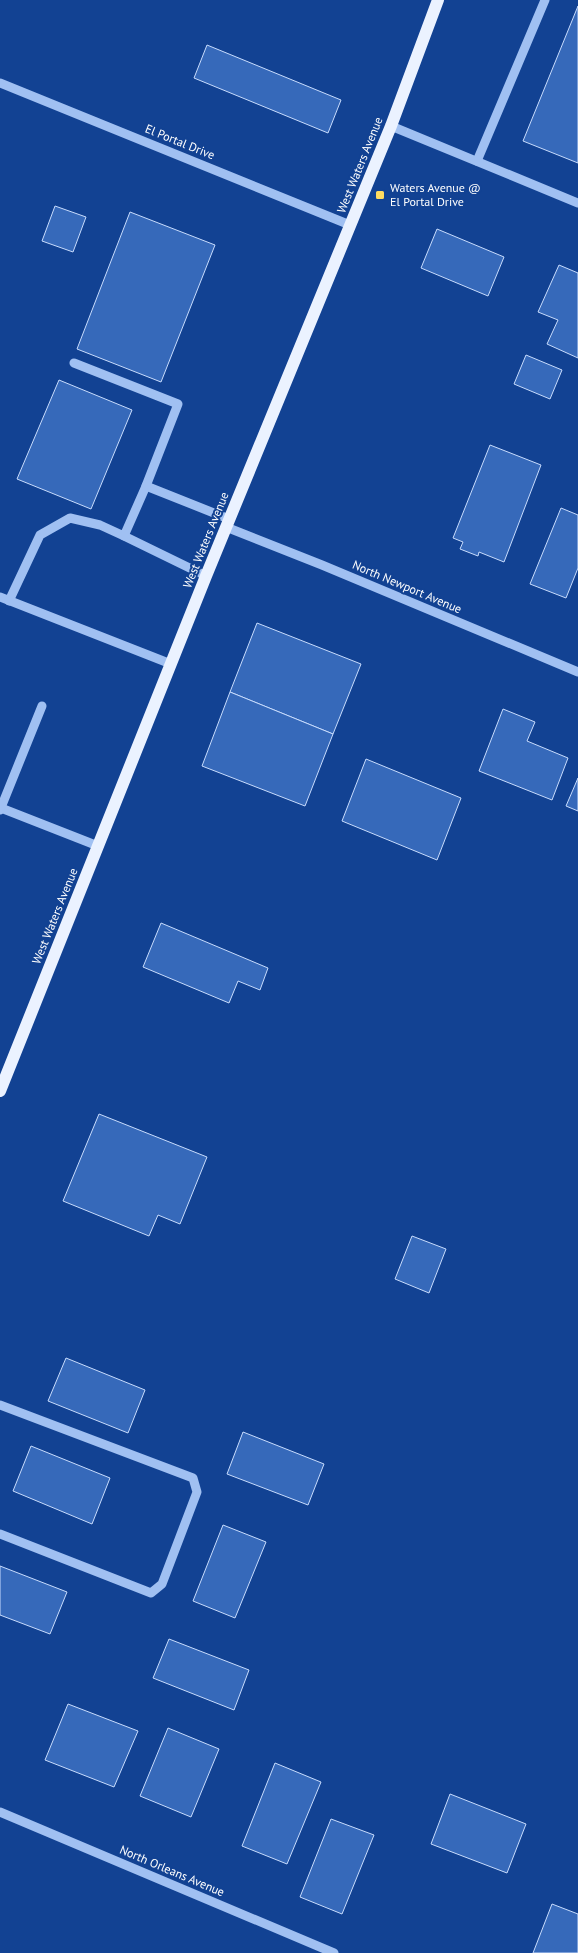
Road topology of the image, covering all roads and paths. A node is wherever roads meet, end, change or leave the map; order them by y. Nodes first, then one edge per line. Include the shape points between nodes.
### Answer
1 (438, 0) edge
2 (545, 0) edge
3 (0, 83) edge
4 (391, 126) junction
5 (477, 161) junction
6 (578, 203) edge
7 (350, 226) junction
8 (74, 363) dead end
9 (146, 486) junction
10 (228, 523) junction
11 (124, 536) junction
12 (206, 576) junction
13 (0, 597) edge
14 (9, 601) junction
15 (170, 664) junction
16 (578, 672) edge
17 (42, 706) dead end
18 (0, 809) edge
19 (98, 846) junction
20 (0, 1090) edge
21 (0, 1405) edge
22 (0, 1534) edge
23 (1, 1815) edge
24 (334, 1953) edge

1 - 4 main road, West Waters Avenue
2 - 5 street
3 - 7 street, El Portal Drive
4 - 5 street
4 - 7 main road, West Waters Avenue
5 - 6 street
7 - 10 main road, West Waters Avenue
8 - 9 street via 178,404
9 - 10 street, North Newport Avenue
9 - 11 street
10 - 12 main road, West Waters Avenue
10 - 16 street, North Newport Avenue
11 - 12 street
11 - 14 street via 100,525 70,518 40,535
12 - 15 main road, West Waters Avenue
13 - 14 street
14 - 15 street
15 - 19 main road, West Waters Avenue
17 - 18 street
18 - 19 street
19 - 20 main road, West Waters Avenue
21 - 22 street via 193,1478 198,1492 162,1584 151,1594
23 - 24 street, North Orleans Avenue

